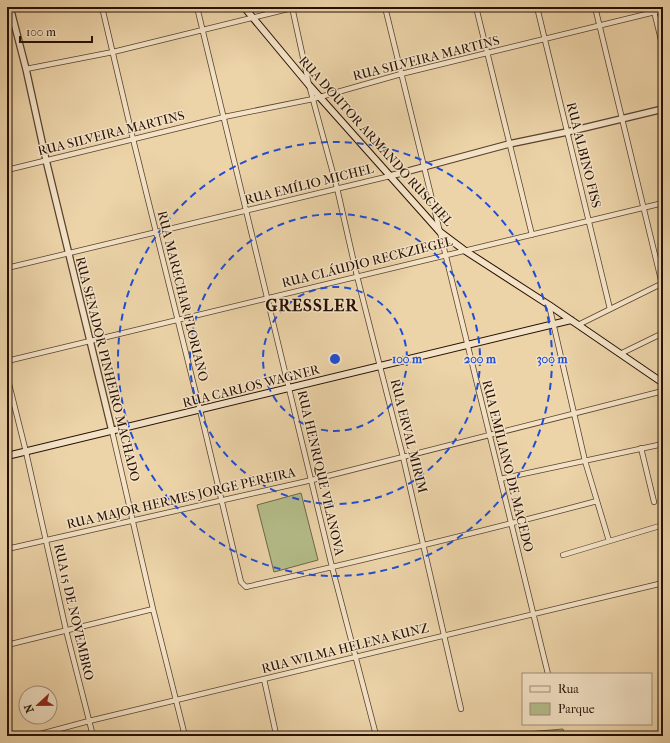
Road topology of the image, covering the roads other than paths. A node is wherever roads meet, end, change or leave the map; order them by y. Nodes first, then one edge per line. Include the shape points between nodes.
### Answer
1 (10, 7) edge
2 (102, 7) edge
3 (197, 7) edge
4 (244, 7) edge
5 (293, 7) edge
6 (385, 7) edge
7 (476, 7) edge
8 (537, 7) edge
9 (595, 7) edge
10 (654, 10) edge
11 (663, 10) edge
12 (253, 17) junction
13 (600, 26) junction
14 (203, 30) junction
15 (544, 39) junction
16 (663, 48) edge
17 (113, 52) junction
18 (488, 53) junction
19 (26, 69) junction
20 (401, 74) junction
21 (309, 85) junction
22 (321, 97) junction
23 (313, 99) junction
24 (663, 109) edge
25 (224, 117) junction
26 (622, 119) junction
27 (567, 132) junction
28 (132, 139) junction
29 (509, 144) junction
30 (46, 160) junction
31 (424, 167) junction
32 (7, 170) edge
33 (390, 176) junction
34 (337, 188) junction
35 (663, 203) edge
36 (644, 208) junction
37 (247, 210) junction
38 (589, 221) junction
39 (155, 232) junction
40 (440, 232) junction
41 (532, 235) junction
42 (464, 250) junction
43 (69, 253) junction
44 (446, 255) junction
45 (7, 268) edge
46 (357, 276) junction
47 (662, 284) edge
48 (268, 298) junction
49 (549, 305) junction
50 (610, 309) junction
51 (178, 320) junction
52 (571, 320) junction
53 (553, 324) junction
54 (578, 325) junction
55 (663, 333) edge
56 (90, 341) junction
57 (467, 345) junction
58 (620, 354) junction
59 (7, 361) edge
60 (380, 366) junction
61 (7, 376) edge
62 (663, 383) edge
63 (290, 388) junction
64 (663, 391) edge
65 (200, 410) junction
66 (574, 413) junction
67 (112, 431) junction
68 (489, 435) junction
69 (663, 444) edge
70 (641, 448) junction
71 (26, 452) junction
72 (7, 456) edge
73 (403, 457) junction
74 (585, 461) junction
75 (500, 479) junction
76 (312, 480) junction
77 (221, 500) junction
78 (597, 501) junction
79 (654, 502) dead end
80 (133, 520) junction
81 (511, 524) junction
82 (663, 525) edge
83 (46, 540) junction
84 (609, 541) junction
85 (423, 545) junction
86 (7, 550) edge
87 (563, 555) dead end
88 (332, 567) junction
89 (663, 583) edge
90 (153, 609) junction
91 (534, 615) junction
92 (66, 630) junction
93 (444, 635) junction
94 (7, 645) edge
95 (355, 657) junction
96 (548, 673) edge
97 (264, 679) junction
98 (176, 700) junction
99 (461, 708) dead end
100 (89, 721) junction
101 (276, 734) dead end
102 (376, 735) dead end
103 (34, 736) edge
104 (93, 736) edge
105 (185, 736) edge

1 - 19 street, RUA SENADOR PINHEIRO MACHADO
2 - 17 street, RUA MARECHAR FLORIANO
3 - 14 street, RUA HENRIQUE VILANOVA
4 - 12 main road, RUA DOUTOR ARMANDO RUSCHEL
5 - 12 street
5 - 21 street, RUA ERVAL MIRIM
6 - 20 street, RUA EMILIANO DE MACEDO
7 - 18 street
8 - 15 street, RUA ALBINO FISS
9 - 13 street
10 - 11 street, RUA SILVEIRA MARTINS
10 - 13 street, RUA SILVEIRA MARTINS
10 - 16 street
12 - 14 street
12 - 21 main road, RUA DOUTOR ARMANDO RUSCHEL
13 - 15 street, RUA SILVEIRA MARTINS
13 - 26 street
14 - 17 street
14 - 25 street, RUA HENRIQUE VILANOVA
15 - 18 street, RUA SILVEIRA MARTINS
15 - 27 street, RUA ALBINO FISS
17 - 19 street
17 - 28 street, RUA MARECHAR FLORIANO
18 - 20 street, RUA SILVEIRA MARTINS
18 - 29 street
19 - 30 street, RUA SENADOR PINHEIRO MACHADO
20 - 22 street, RUA SILVEIRA MARTINS
20 - 31 street, RUA EMILIANO DE MACEDO
21 - 22 main road, RUA DOUTOR ARMANDO RUSCHEL
21 - 23 street, RUA ERVAL MIRIM
22 - 23 street, RUA SILVEIRA MARTINS
22 - 33 main road, RUA DOUTOR ARMANDO RUSCHEL
23 - 25 street, RUA SILVEIRA MARTINS
23 - 34 street, RUA ERVAL MIRIM
24 - 26 street, RUA EMÍLIO MICHEL
25 - 28 street, RUA SILVEIRA MARTINS
25 - 37 street, RUA HENRIQUE VILANOVA
26 - 27 street, RUA EMÍLIO MICHEL
26 - 36 street
27 - 29 street, RUA EMÍLIO MICHEL
27 - 38 street, RUA ALBINO FISS
28 - 30 street, RUA SILVEIRA MARTINS
28 - 39 street, RUA MARECHAR FLORIANO
29 - 31 street, RUA EMÍLIO MICHEL
29 - 41 street
30 - 32 street, RUA SILVEIRA MARTINS
30 - 43 street, RUA SENADOR PINHEIRO MACHADO
31 - 33 street, RUA EMÍLIO MICHEL
31 - 40 street, RUA EMILIANO DE MACEDO
33 - 34 street, RUA EMÍLIO MICHEL
33 - 40 main road, RUA DOUTOR ARMANDO RUSCHEL
34 - 37 street, RUA EMÍLIO MICHEL
34 - 46 street, RUA ERVAL MIRIM
35 - 36 street, RUA CLÁUDIO RECKZIEGEL
36 - 38 street, RUA CLÁUDIO RECKZIEGEL
36 - 47 street
37 - 39 street, RUA EMÍLIO MICHEL
37 - 48 street, RUA HENRIQUE VILANOVA
38 - 41 street, RUA CLÁUDIO RECKZIEGEL
38 - 50 street, RUA ALBINO FISS
39 - 43 street, RUA EMÍLIO MICHEL
39 - 51 street, RUA MARECHAR FLORIANO
40 - 42 main road, RUA DOUTOR ARMANDO RUSCHEL
40 - 44 street, RUA EMILIANO DE MACEDO
41 - 42 street, RUA CLÁUDIO RECKZIEGEL
42 - 44 street, RUA CLÁUDIO RECKZIEGEL
42 - 49 main road, RUA DOUTOR ARMANDO RUSCHEL
43 - 45 street, RUA EMÍLIO MICHEL
43 - 56 street, RUA SENADOR PINHEIRO MACHADO
44 - 46 street, RUA CLÁUDIO RECKZIEGEL
44 - 57 street, RUA EMILIANO DE MACEDO
46 - 48 street, RUA CLÁUDIO RECKZIEGEL
46 - 60 street, RUA ERVAL MIRIM
47 - 50 street
48 - 51 street, RUA CLÁUDIO RECKZIEGEL
48 - 63 street, RUA HENRIQUE VILANOVA
49 - 52 main road, RUA DOUTOR ARMANDO RUSCHEL
49 - 53 street
50 - 54 street
51 - 56 street, RUA CLÁUDIO RECKZIEGEL
51 - 65 street, RUA MARECHAR FLORIANO
52 - 53 main road, RUA CARLOS WAGNER
52 - 54 main road, RUA DOUTOR ARMANDO RUSCHEL
53 - 57 main road, RUA CARLOS WAGNER
53 - 66 street
54 - 58 main road, RUA DOUTOR ARMANDO RUSCHEL
55 - 58 street
56 - 59 street, RUA CLÁUDIO RECKZIEGEL
56 - 67 street, RUA SENADOR PINHEIRO MACHADO
57 - 60 main road, RUA CARLOS WAGNER
57 - 68 street, RUA EMILIANO DE MACEDO
58 - 62 main road, RUA DOUTOR ARMANDO RUSCHEL
60 - 63 main road, RUA CARLOS WAGNER
60 - 73 street, RUA ERVAL MIRIM
61 - 71 street, RUA 15 DE NOVEMBRO
63 - 65 main road, RUA CARLOS WAGNER
63 - 76 street, RUA HENRIQUE VILANOVA
64 - 66 street, RUA MAJOR HERMES JORGE PEREIRA
65 - 67 main road, RUA CARLOS WAGNER
65 - 77 street, RUA MARECHAR FLORIANO
66 - 68 street, RUA MAJOR HERMES JORGE PEREIRA
66 - 74 street
67 - 71 main road, RUA CARLOS WAGNER
67 - 80 street, RUA SENADOR PINHEIRO MACHADO
68 - 73 street, RUA MAJOR HERMES JORGE PEREIRA
68 - 75 street, RUA EMILIANO DE MACEDO
69 - 70 street
70 - 74 street
70 - 79 street
71 - 72 main road, RUA CARLOS WAGNER
71 - 83 street, RUA 15 DE NOVEMBRO
73 - 76 street, RUA MAJOR HERMES JORGE PEREIRA
73 - 85 street, RUA ERVAL MIRIM
74 - 75 street
74 - 78 street
75 - 81 street, RUA EMILIANO DE MACEDO
76 - 77 street, RUA MAJOR HERMES JORGE PEREIRA
76 - 88 street, RUA HENRIQUE VILANOVA
77 - 80 street, RUA MAJOR HERMES JORGE PEREIRA
77 - 88 street, RUA MARECHAR FLORIANO via 241,582 246,587
78 - 81 street
78 - 84 street
80 - 83 street, RUA MAJOR HERMES JORGE PEREIRA
80 - 90 street, RUA SENADOR PINHEIRO MACHADO
81 - 85 street
81 - 91 street, RUA EMILIANO DE MACEDO
82 - 84 street
83 - 86 street, RUA MAJOR HERMES JORGE PEREIRA
83 - 92 street, RUA 15 DE NOVEMBRO
84 - 87 street
85 - 88 street
85 - 93 street, RUA ERVAL MIRIM
88 - 95 street, RUA HENRIQUE VILANOVA
89 - 91 street, RUA WILMA HELENA KUNZ
90 - 92 street
90 - 98 street, RUA SENADOR PINHEIRO MACHADO
91 - 93 street, RUA WILMA HELENA KUNZ
91 - 96 street, RUA EMILIANO DE MACEDO
92 - 94 street
92 - 100 street, RUA 15 DE NOVEMBRO
93 - 95 street, RUA WILMA HELENA KUNZ
93 - 99 street, RUA ERVAL MIRIM
95 - 97 street, RUA WILMA HELENA KUNZ
95 - 102 street, RUA HENRIQUE VILANOVA
97 - 98 street, RUA WILMA HELENA KUNZ
97 - 101 street
98 - 100 street, RUA WILMA HELENA KUNZ
98 - 105 street, RUA SENADOR PINHEIRO MACHADO
100 - 103 street, RUA WILMA HELENA KUNZ
100 - 104 street, RUA 15 DE NOVEMBRO

